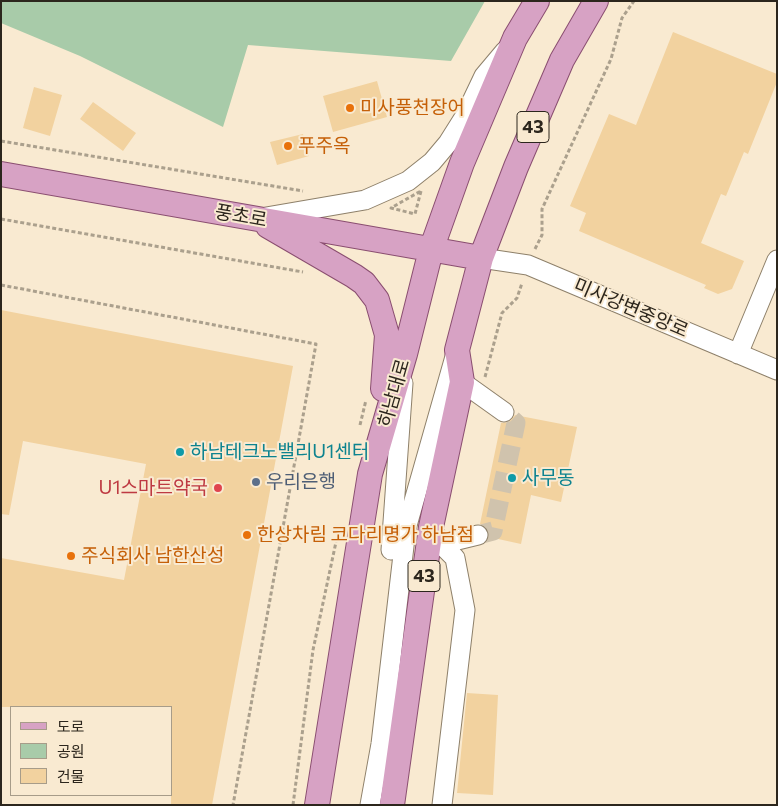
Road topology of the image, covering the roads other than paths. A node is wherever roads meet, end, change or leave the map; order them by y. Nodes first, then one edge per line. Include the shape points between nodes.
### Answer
1 (537, 1) edge
2 (596, 1) edge
3 (515, 38) junction
4 (1, 174) edge
5 (256, 219) junction
6 (431, 250) junction
7 (481, 258) junction
8 (777, 260) edge
9 (458, 350) junction
10 (405, 354) junction
11 (738, 354) junction
12 (777, 370) edge
13 (462, 382) junction
14 (504, 412) tunnel mouth
15 (370, 474) junction
16 (478, 535) tunnel mouth
17 (436, 536) junction
18 (317, 805) edge
19 (360, 805) edge
20 (370, 805) edge
21 (392, 805) edge
22 (442, 805) edge

1 - 3 main road, 하남대로
2 - 7 main road, 43 via 562,60
3 - 5 street via 484,76 448,143 432,162 408,181 365,200
3 - 6 main road, 하남대로 via 462,163
4 - 5 main road, 풍초로
5 - 6 main road, 풍초로
5 - 15 main road via 354,276 364,283 376,300 387,335 388,351
6 - 7 main road, 풍초로
6 - 10 main road, 하남대로
7 - 9 main road, 43
7 - 11 street, 미사강변중앙로 via 528,265
8 - 11 street
9 - 13 main road, 43
9 - 20 street via 406,529 381,744
10 - 15 main road, 하남대로
10 - 19 street via 393,532 372,736
11 - 12 street, 미사강변중앙로
13 - 14 street
13 - 17 main road, 43
15 - 18 main road, 하남대로
16 - 17 street
17 - 21 main road, 43
17 - 22 street via 455,558 466,610

